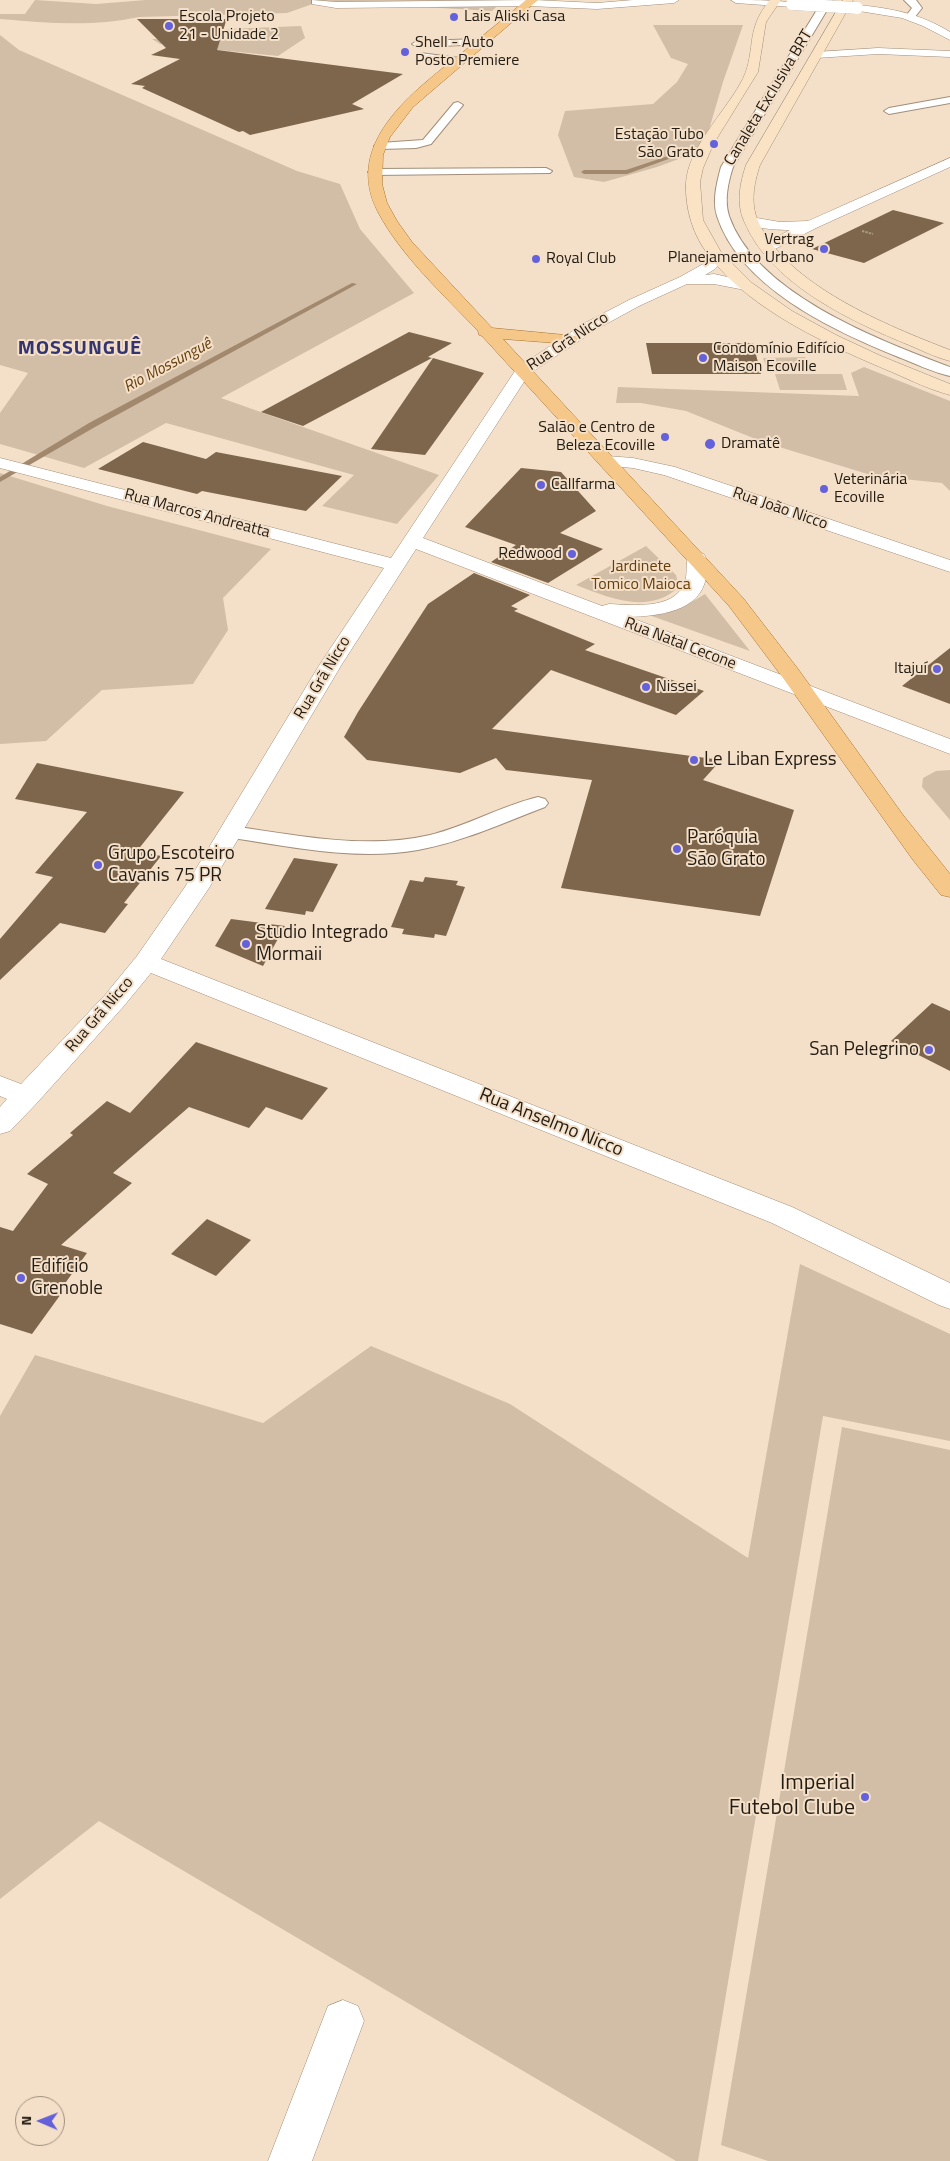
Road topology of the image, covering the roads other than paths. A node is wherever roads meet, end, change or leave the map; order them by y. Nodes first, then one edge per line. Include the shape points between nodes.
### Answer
1 (318, 0) edge
2 (674, 0) edge
3 (736, 0) edge
4 (828, 0) edge
5 (909, 0) edge
6 (531, 1) edge
7 (774, 1) edge
8 (853, 4) edge
9 (911, 16) junction
10 (828, 35) junction
11 (950, 37) edge
12 (482, 42) junction
13 (416, 44) dead end
14 (878, 51) junction
15 (913, 52) junction
16 (950, 54) edge
17 (816, 55) junction
18 (420, 56) dead end
19 (459, 61) junction
20 (950, 100) edge
21 (458, 106) dead end
22 (889, 111) dead end
23 (380, 146) junction
24 (950, 162) edge
25 (546, 171) dead end
26 (374, 172) junction
27 (751, 222) junction
28 (811, 225) junction
29 (768, 247) junction
30 (718, 258) junction
31 (685, 280) junction
32 (745, 285) junction
33 (485, 332) junction
34 (570, 339) junction
35 (950, 356) edge
36 (522, 372) junction
37 (950, 372) edge
38 (950, 390) edge
39 (608, 461) junction
40 (3, 463) edge
41 (411, 540) junction
42 (697, 558) junction
43 (395, 565) junction
44 (950, 566) edge
45 (590, 609) junction
46 (804, 691) junction
47 (950, 747) edge
48 (538, 803) dead end
49 (232, 832) junction
50 (950, 890) edge
51 (146, 962) junction
52 (0, 1085) edge
53 (26, 1097) junction
54 (0, 1124) edge
55 (950, 1297) edge
56 (343, 2021) dead end
57 (290, 2161) edge

1 - 6 street via 316,2 336,5
2 - 6 street via 597,6
3 - 7 street
4 - 37 lane, Canaleta Exclusiva BRT via 727,167 721,197 723,215 732,238 746,258 781,289 866,338
5 - 9 lane via 917,8
6 - 12 main road
7 - 8 street, bridge
7 - 30 street via 759,23 750,78 697,164 693,184 696,218
8 - 9 street
8 - 10 street
9 - 11 street
10 - 14 street via 846,44
10 - 17 street
11 - 15 street
12 - 13 lane
12 - 19 main road
14 - 15 street
14 - 17 street
15 - 16 street
17 - 27 street via 750,173 746,195
18 - 19 lane
19 - 23 main road via 404,110
20 - 22 lane
21 - 23 lane via 428,142
23 - 26 main road
24 - 28 street
25 - 26 lane
26 - 33 main road via 382,206 397,232
27 - 28 street via 780,226
27 - 29 street
28 - 29 street
29 - 35 street via 792,272 830,300
30 - 31 street, Rua Grã Nicco
30 - 32 street
31 - 32 street, Rua Grã Nicco via 714,279
31 - 34 street, Rua Grã Nicco via 613,313
32 - 38 street via 835,341
33 - 34 main road
33 - 36 main road
34 - 36 street, Rua Grã Nicco
36 - 39 main road
36 - 41 street, Rua Grã Nicco
39 - 42 main road
39 - 44 street, Rua João Nicco via 669,471
40 - 43 street, Rua Marcos Andreatta
41 - 43 street, Rua Grã Nicco
41 - 45 street, Rua Natal Cecone
42 - 45 street via 694,585 678,602 645,610
42 - 46 main road via 763,634
43 - 49 street, Rua Grã Nicco via 331,664
45 - 46 street, Rua Natal Cecone
46 - 47 street, Rua Natal Cecone
46 - 50 main road via 908,838
48 - 49 lane via 449,836 401,846 355,848
49 - 51 street, Rua Grã Nicco
51 - 53 street, Rua Grã Nicco via 83,1037
51 - 55 street, Rua Anselmo Nicco via 782,1214
52 - 53 street
53 - 54 street, Rua Grã Nicco
56 - 57 street

